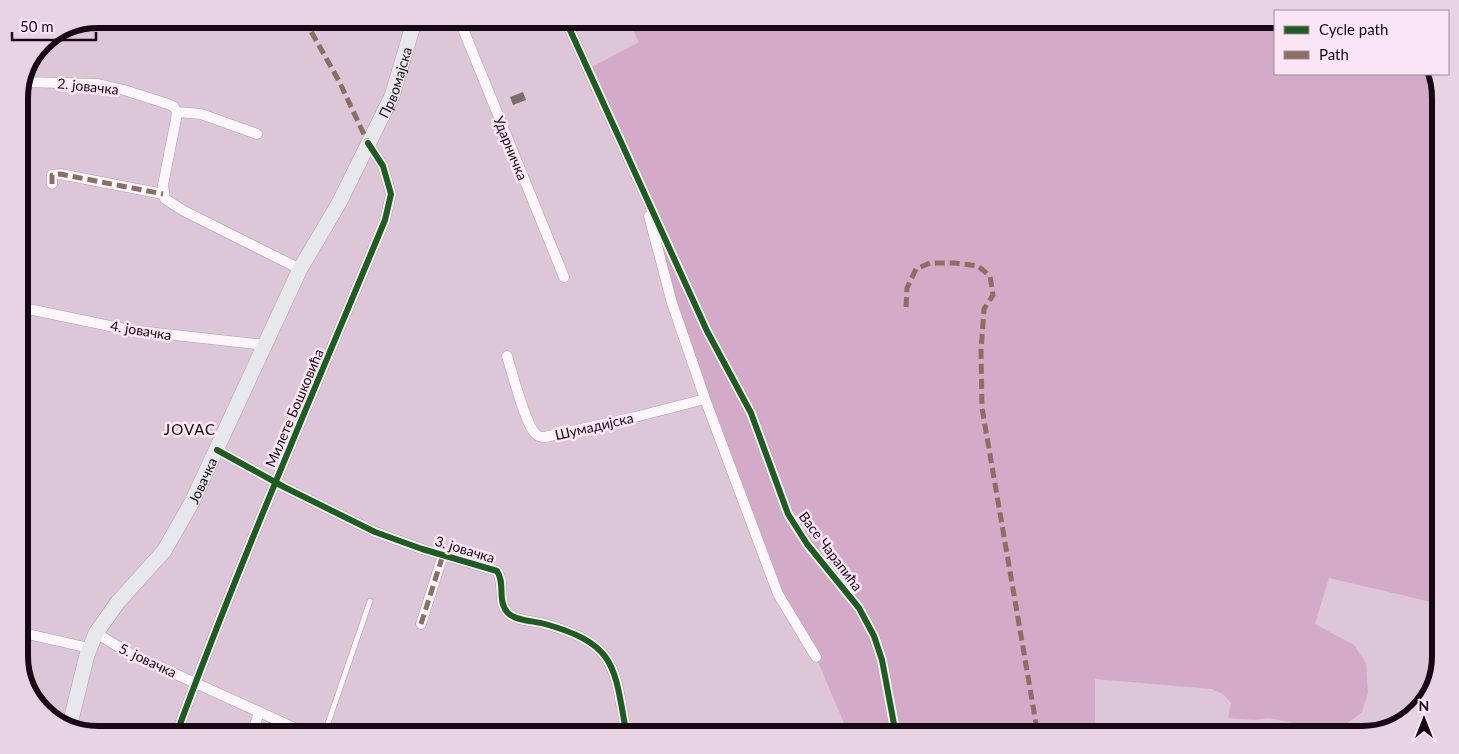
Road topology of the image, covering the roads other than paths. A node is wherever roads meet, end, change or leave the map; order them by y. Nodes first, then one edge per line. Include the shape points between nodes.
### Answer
1 (412, 28) edge
2 (463, 28) edge
3 (569, 28) edge
4 (30, 82) edge
5 (176, 112) junction
6 (257, 134) dead end
7 (368, 143) junction
8 (52, 184) dead end
9 (642, 188) junction
10 (163, 194) junction
11 (300, 269) junction
12 (564, 277) dead end
13 (28, 309) edge
14 (265, 345) junction
15 (507, 356) dead end
16 (705, 399) junction
17 (217, 450) junction
18 (276, 482) junction
19 (443, 555) junction
20 (370, 601) dead end
21 (420, 624) dead end
22 (96, 633) junction
23 (28, 634) edge
24 (89, 648) junction
25 (816, 657) dead end
26 (196, 682) junction
27 (259, 712) junction
28 (71, 721) edge
29 (179, 726) edge
30 (255, 726) edge
31 (290, 726) edge
32 (327, 726) edge
33 (625, 726) edge
34 (894, 726) edge

1 - 7 main road, Првомајска via 392,96
2 - 12 street, Ударничка
3 - 9 street
4 - 5 street, 2. јовачка via 107,86 168,104
5 - 6 street, 2. јовачка via 201,114
5 - 10 street
7 - 11 main road, Јовачка via 339,203
7 - 18 street, Милете Бошковића via 383,166 391,194 385,220
8 - 10 street via 52,175 60,174
9 - 16 street via 672,303
9 - 34 street, Васе Чарапића via 706,331 751,413 788,514 807,544 859,608 874,636 882,660
10 - 11 street via 165,199 184,211
11 - 14 main road, Јовачка
13 - 14 street, 4. јовачка via 129,330
14 - 17 main road, Јовачка
15 - 16 street, Шумадијска via 529,422 539,437
16 - 25 street via 778,594
17 - 18 street, 3. јовачка
17 - 22 main road, Јовачка via 164,551 108,614
18 - 19 street, 3. јовачка via 375,532
18 - 26 street, Милете Бошковића
19 - 21 street, 3. јовачка
19 - 33 street, 3. јовачка via 497,571 502,582 502,604 512,616 568,631 597,647 612,669
20 - 32 lane
22 - 24 main road, Јовачка
22 - 26 street, 5. јовачка via 127,652
23 - 24 street
24 - 28 main road, Јовачка
26 - 27 street, 5. јовачка
26 - 29 street, Милете Бошковића
27 - 30 street
27 - 31 street, 5. јовачка

